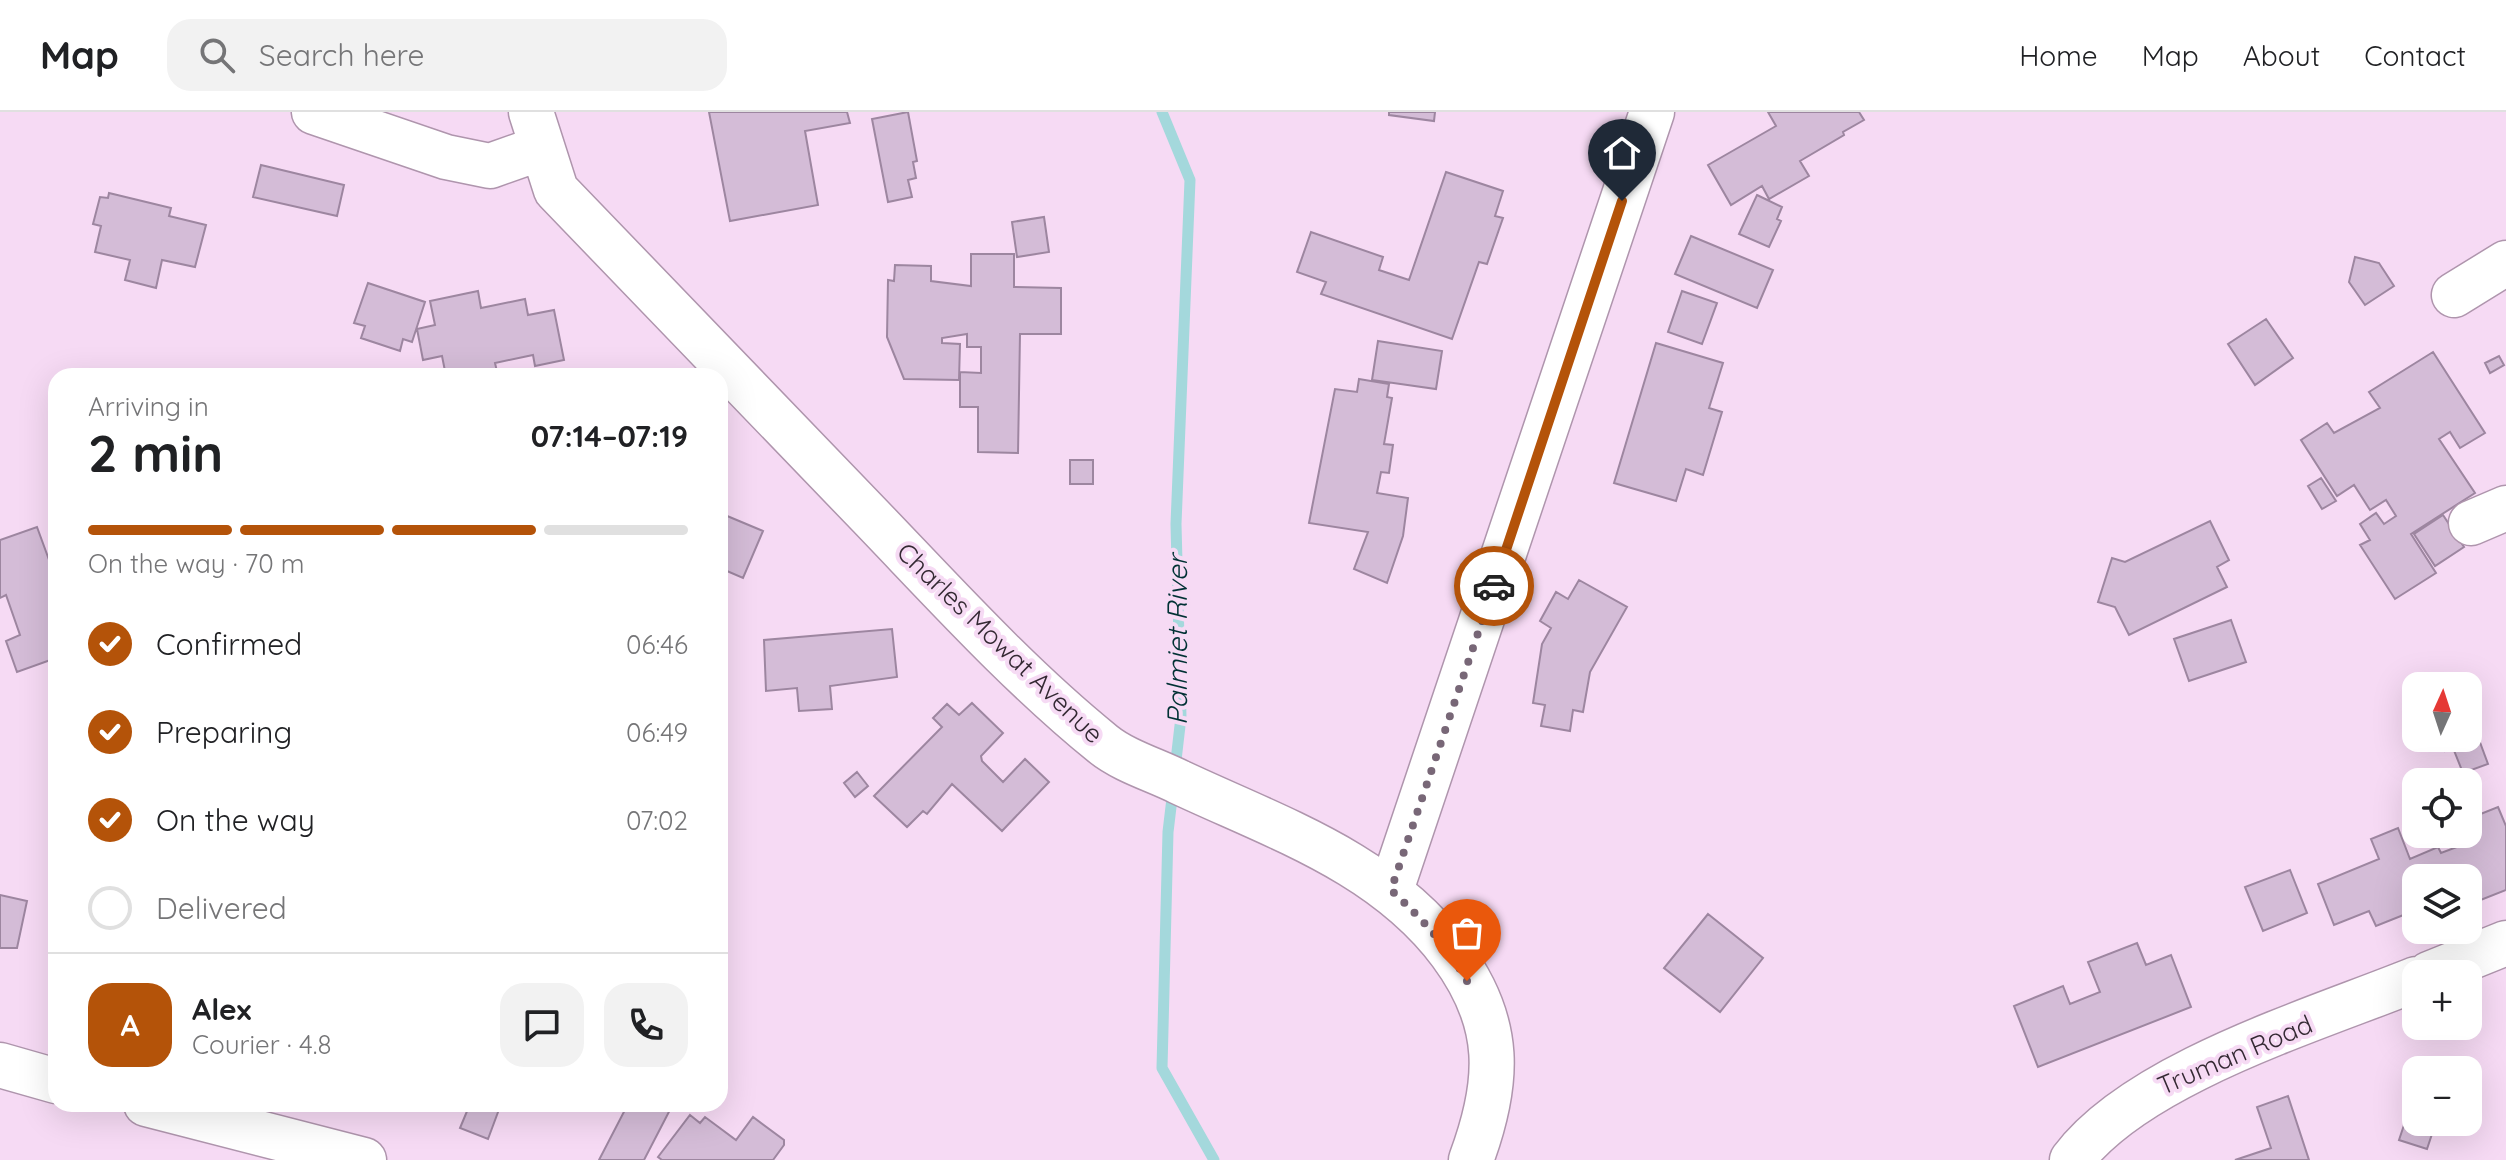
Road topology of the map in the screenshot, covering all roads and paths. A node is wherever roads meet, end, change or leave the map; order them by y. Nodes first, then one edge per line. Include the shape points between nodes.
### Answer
1 (314, 112) edge
2 (1652, 112) edge
3 (536, 130) edge
4 (2506, 263) edge
5 (2454, 295) dead end
6 (727, 368) edge
7 (728, 369) edge
8 (1391, 890) junction
9 (2506, 943) edge
10 (2464, 960) edge
11 (2402, 985) edge
12 (0, 1065) edge
13 (48, 1079) edge
14 (177, 1112) edge
15 (364, 1160) edge
16 (1471, 1160) edge
17 (2072, 1160) edge

1 - 3 street via 446,157 490,166
2 - 8 street
3 - 6 street, Charles Mowat Avenue via 556,190
4 - 5 street
7 - 8 street, Charles Mowat Avenue via 974,624 1106,747 1271,820
8 - 16 street, Charles Mowat Avenue via 1453,955 1488,1029 1494,1070
9 - 10 street
11 - 17 street, Truman Road via 2149,1092 2111,1119
12 - 13 street
14 - 15 street

